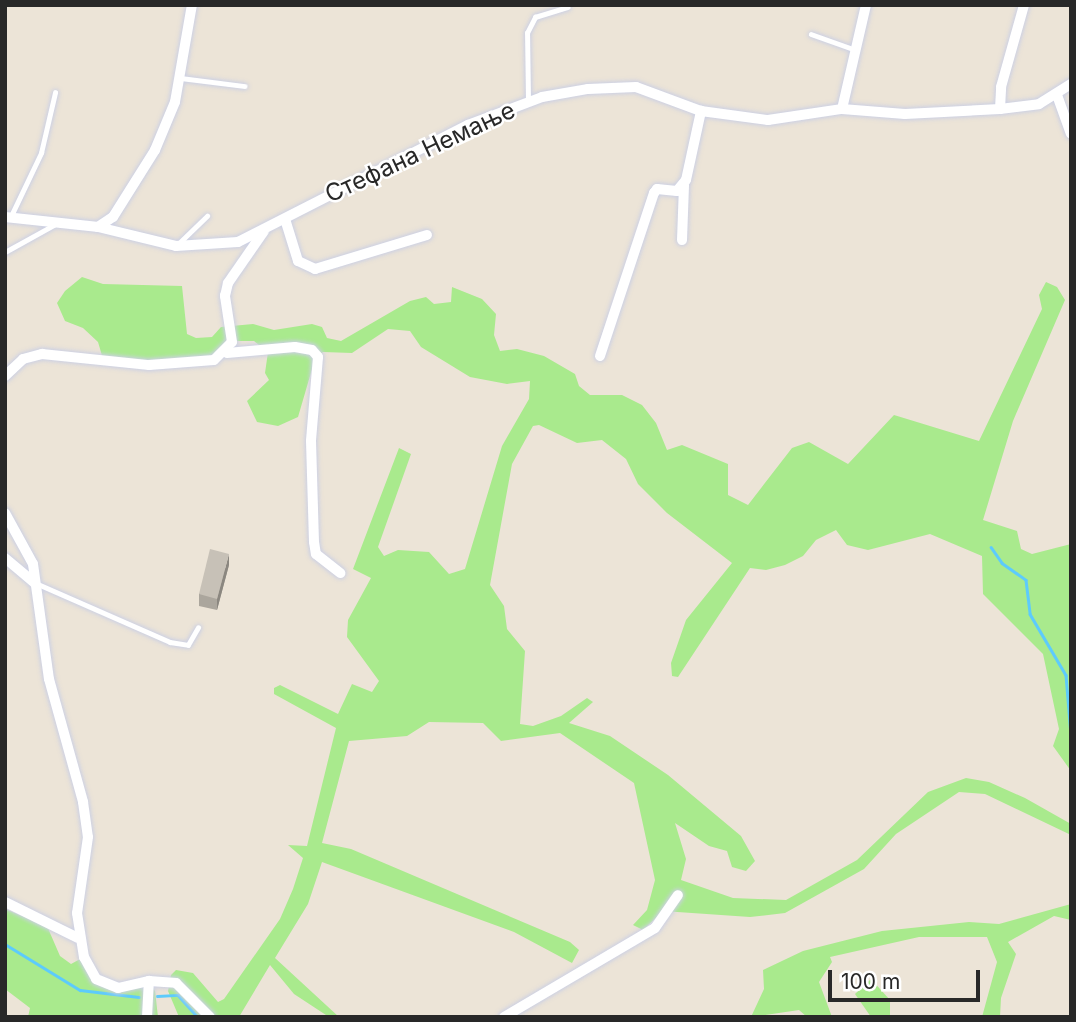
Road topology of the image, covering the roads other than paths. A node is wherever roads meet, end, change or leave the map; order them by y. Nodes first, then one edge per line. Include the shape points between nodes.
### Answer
1 (192, 5) edge
2 (866, 5) edge
3 (1024, 5) edge
4 (568, 7) edge
5 (811, 34) dead end
6 (856, 51) junction
7 (180, 78) junction
8 (1071, 84) edge
9 (244, 86) dead end
10 (55, 93) dead end
11 (1057, 95) junction
12 (528, 101) junction
13 (842, 109) junction
14 (1000, 109) junction
15 (701, 111) junction
16 (1071, 134) edge
17 (684, 185) junction
18 (206, 216) dead end
19 (8, 217) edge
20 (285, 219) junction
21 (58, 223) junction
22 (98, 227) junction
23 (266, 229) junction
24 (427, 235) dead end
25 (682, 240) dead end
26 (176, 246) junction
27 (5, 253) edge
28 (227, 353) junction
29 (600, 356) dead end
30 (5, 376) edge
31 (5, 513) edge
32 (5, 558) edge
33 (340, 573) dead end
34 (35, 583) junction
35 (198, 628) dead end
36 (678, 895) dead end
37 (5, 902) edge
38 (78, 938) junction
39 (149, 981) junction
40 (147, 1017) edge
41 (210, 1017) edge
42 (504, 1017) edge

1 - 7 street
2 - 6 street
3 - 14 street via 1001,87
4 - 12 lane via 535,17 527,33
5 - 6 lane
6 - 13 street
7 - 9 lane
7 - 22 street via 155,150 113,217
8 - 11 street, Стефана Немање
10 - 19 lane via 41,153
11 - 14 street, Стефана Немање via 1039,104
11 - 16 street
12 - 15 street, Стефана Немање via 616,86 636,87
12 - 20 street, Стефана Немање via 390,161
13 - 14 street, Стефана Немање via 905,114
13 - 15 street, Стефана Немање via 768,120
15 - 17 street
17 - 25 street
17 - 29 street via 677,191 657,188 654,193
18 - 26 lane
19 - 21 street, Стефана Немање
20 - 23 street, Стефана Немање
20 - 24 street via 298,261 315,270
21 - 22 street, Стефана Немање
21 - 27 lane
22 - 26 street, Стефана Немање
23 - 26 street, Стефана Немање via 238,242
23 - 28 street, Стефана Немање via 228,283 225,296 231,331
28 - 30 street via 214,360 149,365 42,354 23,359
28 - 33 street via 295,347 312,350 318,357 311,441 314,542 316,554
31 - 34 street via 33,564
32 - 34 street
34 - 35 lane via 170,642 188,645
34 - 38 street via 49,679 83,802 88,837
36 - 42 street via 655,928
37 - 38 street
38 - 39 street via 96,979 118,988
39 - 40 street
39 - 41 street via 176,983

